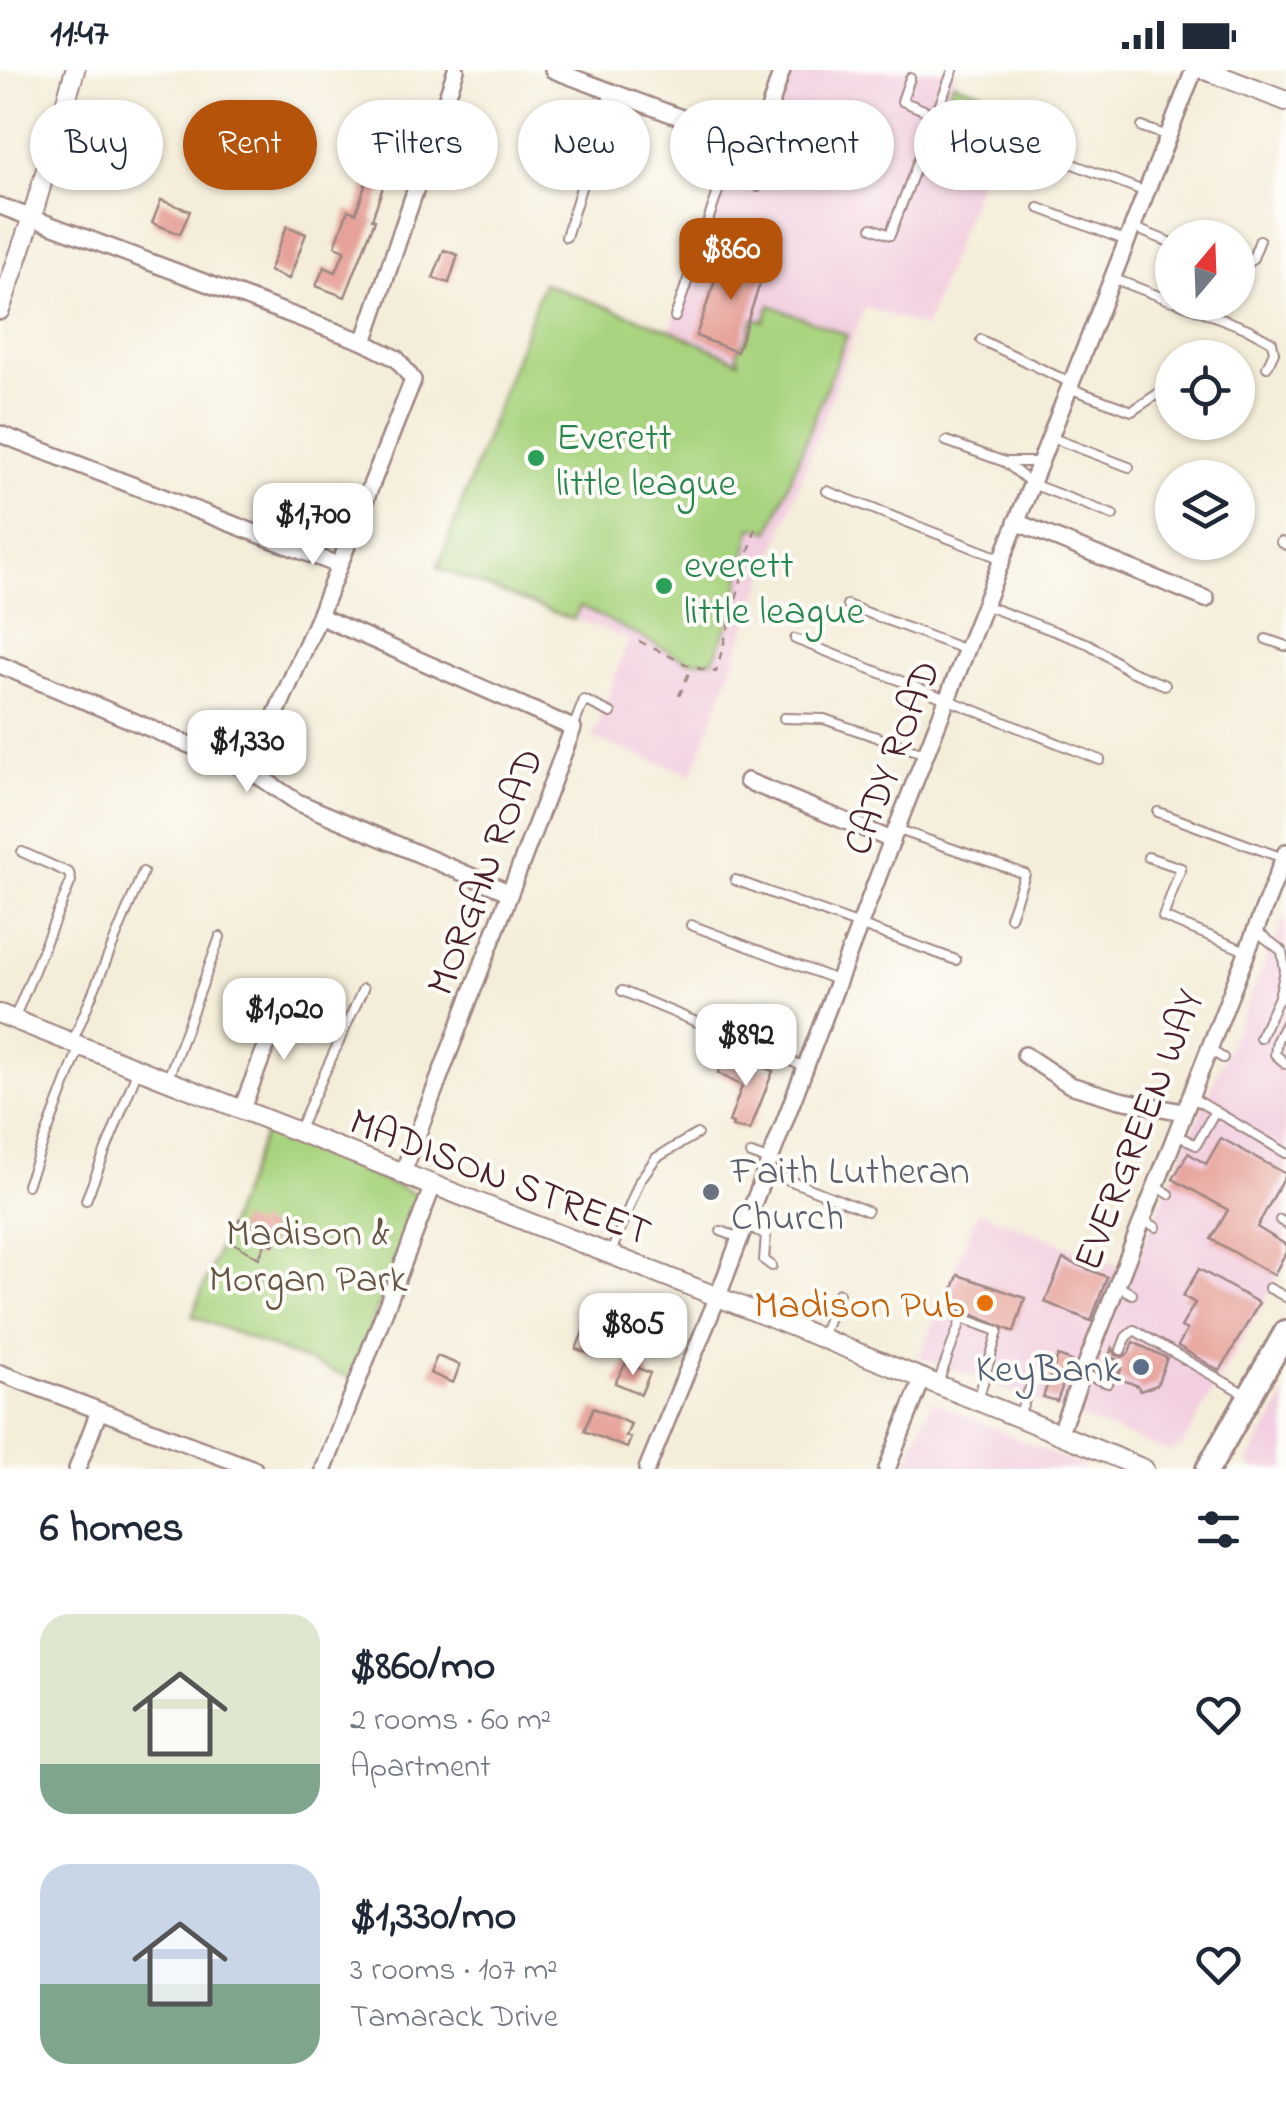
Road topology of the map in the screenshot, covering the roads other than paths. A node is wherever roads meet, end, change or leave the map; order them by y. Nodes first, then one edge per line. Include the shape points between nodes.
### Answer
1 (75, 70) edge
2 (456, 70) edge
3 (553, 70) edge
4 (782, 70) edge
5 (953, 70) edge
6 (1194, 70) edge
7 (1205, 70) edge
8 (910, 78) dead end
9 (610, 92) junction
10 (772, 100) edge
11 (941, 100) edge
12 (1286, 101) edge
13 (914, 106) edge
14 (670, 114) edge
15 (1142, 127) dead end
16 (1168, 136) junction
17 (1076, 165) edge
18 (914, 172) edge
19 (719, 190) edge
20 (1146, 192) junction
21 (0, 206) edge
22 (1039, 208) dead end
23 (32, 217) junction
24 (872, 228) dead end
25 (1129, 234) junction
26 (566, 237) dead end
27 (1155, 239) edge
28 (1260, 240) dead end
29 (1255, 249) edge
30 (1112, 278) junction
31 (1155, 294) edge
32 (0, 310) edge
33 (675, 318) dead end
34 (1224, 320) edge
35 (982, 340) dead end
36 (364, 342) junction
37 (1268, 367) dead end
38 (1070, 386) junction
39 (1155, 396) edge
40 (0, 434) edge
41 (1050, 436) junction
42 (946, 441) dead end
43 (1005, 462) junction
44 (1040, 462) junction
45 (1129, 467) dead end
46 (1032, 484) junction
47 (827, 491) dead end
48 (1113, 515) dead end
49 (1016, 522) junction
50 (1002, 559) junction
51 (338, 565) junction
52 (1206, 600) dead end
53 (847, 605) dead end
54 (984, 605) junction
55 (319, 616) junction
56 (795, 639) dead end
57 (1266, 639) dead end
58 (1286, 646) edge
59 (966, 650) junction
60 (0, 664) edge
61 (1165, 685) dead end
62 (947, 699) junction
63 (610, 713) dead end
64 (784, 718) dead end
65 (573, 728) junction
66 (926, 754) junction
67 (1100, 760) dead end
68 (251, 771) junction
69 (746, 781) dead end
70 (1158, 812) dead end
71 (894, 835) junction
72 (22, 852) dead end
73 (1285, 855) edge
74 (1148, 858) dead end
75 (143, 872) dead end
76 (734, 880) dead end
77 (508, 892) junction
78 (1010, 917) dead end
79 (860, 924) junction
80 (691, 925) dead end
81 (1255, 930) junction
82 (220, 937) dead end
83 (1246, 952) junction
84 (956, 960) dead end
85 (838, 980) junction
86 (362, 989) dead end
87 (622, 991) dead end
88 (1283, 999) edge
89 (284, 1000) dead end
90 (7, 1016) edge
91 (1286, 1022) edge
92 (1260, 1038) dead end
93 (76, 1044) junction
94 (1208, 1049) junction
95 (1025, 1055) dead end
96 (1224, 1058) dead end
97 (1286, 1064) edge
98 (805, 1067) junction
99 (138, 1069) junction
100 (168, 1081) junction
101 (1186, 1104) junction
102 (241, 1111) junction
103 (1215, 1111) junction
104 (298, 1133) junction
105 (697, 1134) dead end
106 (1175, 1134) junction
107 (1286, 1153) edge
108 (751, 1154) dead end
109 (768, 1166) junction
110 (402, 1175) junction
111 (27, 1185) dead end
112 (86, 1200) dead end
113 (868, 1212) dead end
114 (721, 1231) dead end
115 (743, 1231) junction
116 (610, 1255) junction
117 (772, 1266) dead end
118 (1116, 1285) junction
119 (1269, 1288) dead end
120 (839, 1293) dead end
121 (1132, 1294) dead end
122 (718, 1296) junction
123 (1286, 1297) edge
124 (1286, 1332) edge
125 (822, 1337) junction
126 (1121, 1350) dead end
127 (1115, 1366) dead end
128 (0, 1373) edge
129 (1082, 1374) junction
130 (931, 1380) junction
131 (1029, 1390) dead end
132 (1249, 1397) junction
133 (978, 1400) junction
134 (99, 1411) junction
135 (1018, 1417) junction
136 (1059, 1434) junction
137 (77, 1469) edge
138 (254, 1469) edge
139 (324, 1469) edge
140 (647, 1469) edge
141 (887, 1469) edge
142 (1144, 1469) edge
143 (1208, 1469) edge

1 - 23 street
2 - 36 street
3 - 9 street
4 - 10 street
5 - 11 lane
6 - 16 street, CADY ROAD
7 - 12 street
8 - 13 lane via 902,101
9 - 14 street
9 - 26 lane
15 - 16 lane
16 - 20 street, CADY ROAD
17 - 20 lane
18 - 24 lane via 890,235
19 - 33 lane
20 - 25 street, CADY ROAD
21 - 23 street
22 - 25 lane
23 - 32 street
23 - 36 street
25 - 27 lane
25 - 30 street, CADY ROAD
28 - 29 lane
30 - 31 lane
30 - 38 street, CADY ROAD
34 - 37 lane via 1272,342
35 - 38 lane
36 - 51 street via 397,359 412,380
38 - 39 lane via 1132,411
38 - 41 street, CADY ROAD
40 - 51 street
41 - 44 street, CADY ROAD
41 - 45 lane
42 - 43 lane
43 - 44 lane
43 - 46 lane
44 - 46 street, CADY ROAD
46 - 48 lane
46 - 49 street, CADY ROAD
47 - 50 lane
49 - 50 street, CADY ROAD
49 - 52 street
50 - 54 street, CADY ROAD
51 - 55 street
53 - 59 lane
54 - 59 street, CADY ROAD
54 - 61 lane via 1088,644
55 - 65 street
55 - 68 street
56 - 62 lane
57 - 58 lane
59 - 62 street, CADY ROAD
60 - 68 street
62 - 66 street, CADY ROAD
62 - 67 lane
63 - 65 lane via 584,700
64 - 66 lane via 824,719
65 - 77 street, MORGAN ROAD
66 - 71 street, CADY ROAD
68 - 77 street via 297,802
69 - 71 street
70 - 73 lane
71 - 78 lane via 1025,874
71 - 79 street, CADY ROAD
72 - 90 lane via 69,872 71,881
73 - 81 street, EVERGREEN WAY
74 - 83 lane via 1181,868 1164,917
75 - 93 lane
76 - 79 lane
77 - 110 street, MORGAN ROAD
79 - 84 lane
79 - 85 street, CADY ROAD
80 - 85 lane
81 - 83 street, EVERGREEN WAY
81 - 88 lane via 1282,951
82 - 100 lane
83 - 94 street, EVERGREEN WAY
85 - 98 street, CADY ROAD
86 - 104 lane
87 - 98 lane
88 - 92 lane
89 - 102 street
90 - 93 street, MADISON STREET
91 - 97 lane via 1275,1054
93 - 99 street, MADISON STREET
93 - 111 lane
94 - 96 lane
94 - 101 street, EVERGREEN WAY
95 - 101 street via 1070,1085 1120,1100
98 - 109 street, CADY ROAD
99 - 100 street, MADISON STREET
99 - 112 lane
100 - 102 street, MADISON STREET
101 - 103 lane
101 - 106 street, EVERGREEN WAY
102 - 104 street, MADISON STREET
103 - 106 lane via 1196,1145
103 - 107 lane
104 - 110 street, MADISON STREET
105 - 116 lane via 656,1158 640,1180
106 - 118 street, EVERGREEN WAY via 1162,1190
108 - 109 lane
109 - 113 lane
109 - 115 street, CADY ROAD
110 - 116 street, MADISON STREET
110 - 139 street via 432,1188
114 - 115 lane
115 - 117 lane via 766,1235 764,1260
115 - 122 street, CADY ROAD
116 - 122 street, MADISON STREET
118 - 121 lane
118 - 129 street, EVERGREEN WAY
119 - 123 lane
120 - 125 lane
122 - 125 street, MADISON STREET
122 - 140 street, CADY ROAD
124 - 132 main road
125 - 130 street, MADISON STREET
126 - 132 lane via 1134,1330
127 - 129 lane via 1108,1383
128 - 134 street
129 - 136 street, EVERGREEN WAY
130 - 133 street, MADISON STREET
130 - 133 lane via 962,1318 998,1331
130 - 141 street
131 - 135 lane
132 - 143 main road
133 - 135 street, MADISON STREET
134 - 137 street
134 - 138 street
135 - 136 street, MADISON STREET
136 - 142 street, MADISON STREET

